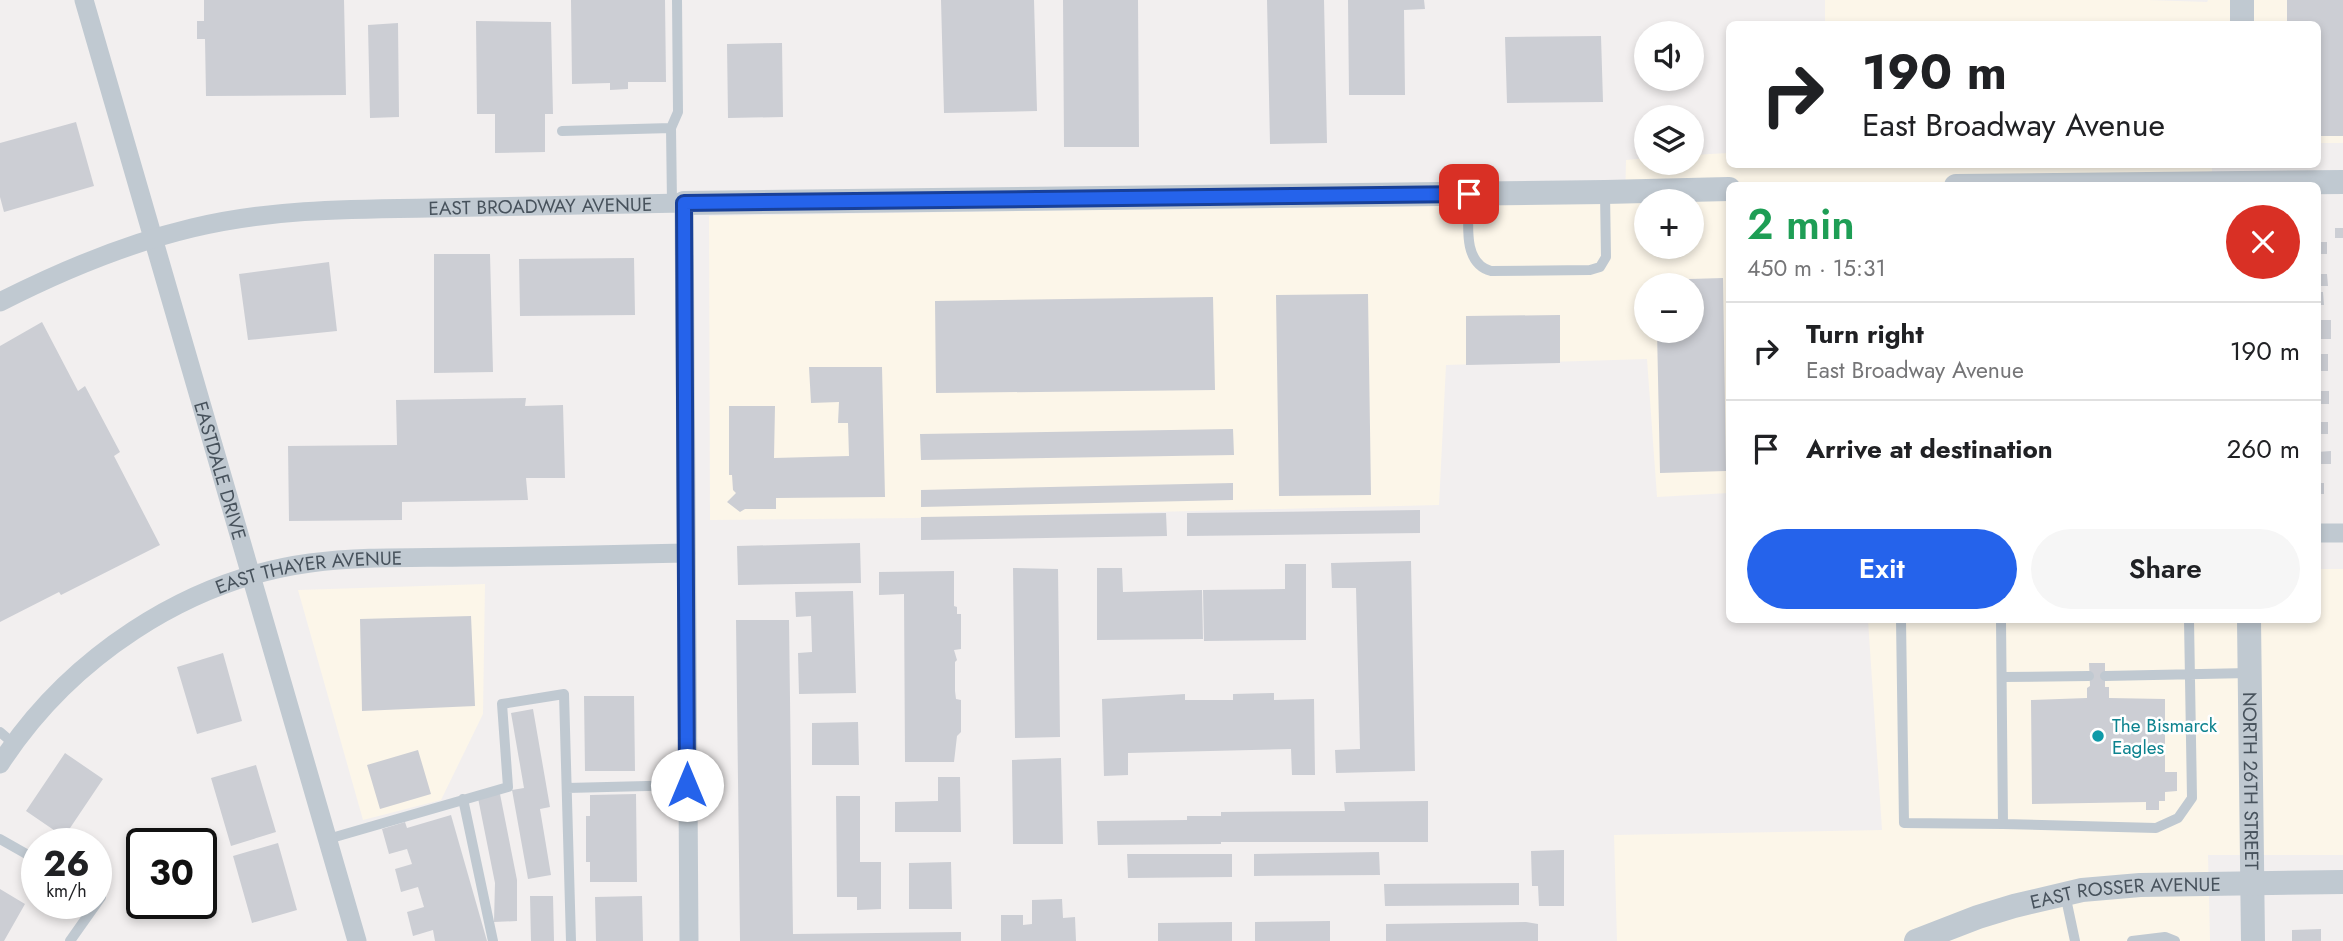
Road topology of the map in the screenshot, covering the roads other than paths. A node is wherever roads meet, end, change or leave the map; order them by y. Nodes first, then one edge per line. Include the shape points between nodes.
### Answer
1 (84, 0) edge
2 (677, 0) edge
3 (2242, 0) edge
4 (2242, 21) edge
5 (671, 128) junction
6 (562, 131) dead end
7 (2244, 177) edge
8 (2128, 182) edge
9 (2343, 182) edge
10 (1726, 189) edge
11 (1605, 192) junction
12 (1469, 194) junction
13 (678, 203) junction
14 (153, 238) junction
15 (0, 302) edge
16 (2321, 533) edge
17 (2343, 533) edge
18 (686, 554) junction
19 (252, 575) junction
20 (1901, 623) edge
21 (2001, 623) edge
22 (2189, 623) edge
23 (2249, 623) edge
24 (2250, 673) junction
25 (2190, 675) junction
26 (2089, 676) dead end
27 (2105, 676) dead end
28 (2002, 677) junction
29 (7, 738) edge
30 (0, 764) edge
31 (687, 785) junction
32 (567, 788) junction
33 (463, 799) junction
34 (2003, 824) junction
35 (0, 839) edge
36 (328, 839) junction
37 (21, 851) edge
38 (2252, 881) junction
39 (2343, 882) edge
40 (2066, 894) junction
41 (86, 919) edge
42 (71, 941) edge
43 (357, 941) edge
44 (493, 941) edge
45 (571, 941) edge
46 (689, 941) edge
47 (1916, 941) edge
48 (2075, 941) edge
49 (2132, 941) edge
50 (2175, 941) edge
51 (2253, 941) edge

1 - 14 street, EASTDALE DRIVE
2 - 5 lane via 678,112
3 - 4 street
5 - 6 lane
5 - 13 lane
7 - 8 street
7 - 9 street
10 - 11 street, EAST BROADWAY AVENUE
11 - 12 street, EAST BROADWAY AVENUE
11 - 12 lane via 1606,257 1600,267 1590,270 1491,271 1477,265 1470,253
12 - 13 street, EAST BROADWAY AVENUE
13 - 14 street, EAST BROADWAY AVENUE via 323,210 231,220
13 - 18 street
14 - 15 street, EAST BROADWAY AVENUE
14 - 19 street, EASTDALE DRIVE
16 - 17 street
18 - 19 street, EAST THAYER AVENUE via 332,560
18 - 31 street
19 - 29 street, EAST THAYER AVENUE via 197,597 122,639
19 - 36 street, EASTDALE DRIVE
20 - 34 lane via 1903,823
21 - 28 lane
22 - 25 lane
23 - 24 street, NORTH 26TH STREET
24 - 25 lane
24 - 38 street, NORTH 26TH STREET
25 - 27 lane
25 - 34 lane via 2192,798 2178,818 2155,828
26 - 28 lane
28 - 34 lane
29 - 30 street, EAST THAYER AVENUE
31 - 32 lane
31 - 46 street
32 - 33 lane via 564,694 502,704 508,787
32 - 45 lane
33 - 36 lane
33 - 44 lane
35 - 37 lane
36 - 43 street, EASTDALE DRIVE
38 - 39 street, EAST ROSSER AVENUE
38 - 40 street, EAST ROSSER AVENUE via 2113,886
38 - 51 street, NORTH 26TH STREET
40 - 47 street, EAST ROSSER AVENUE via 1978,917
40 - 48 lane
41 - 42 lane
49 - 50 lane via 2165,937

